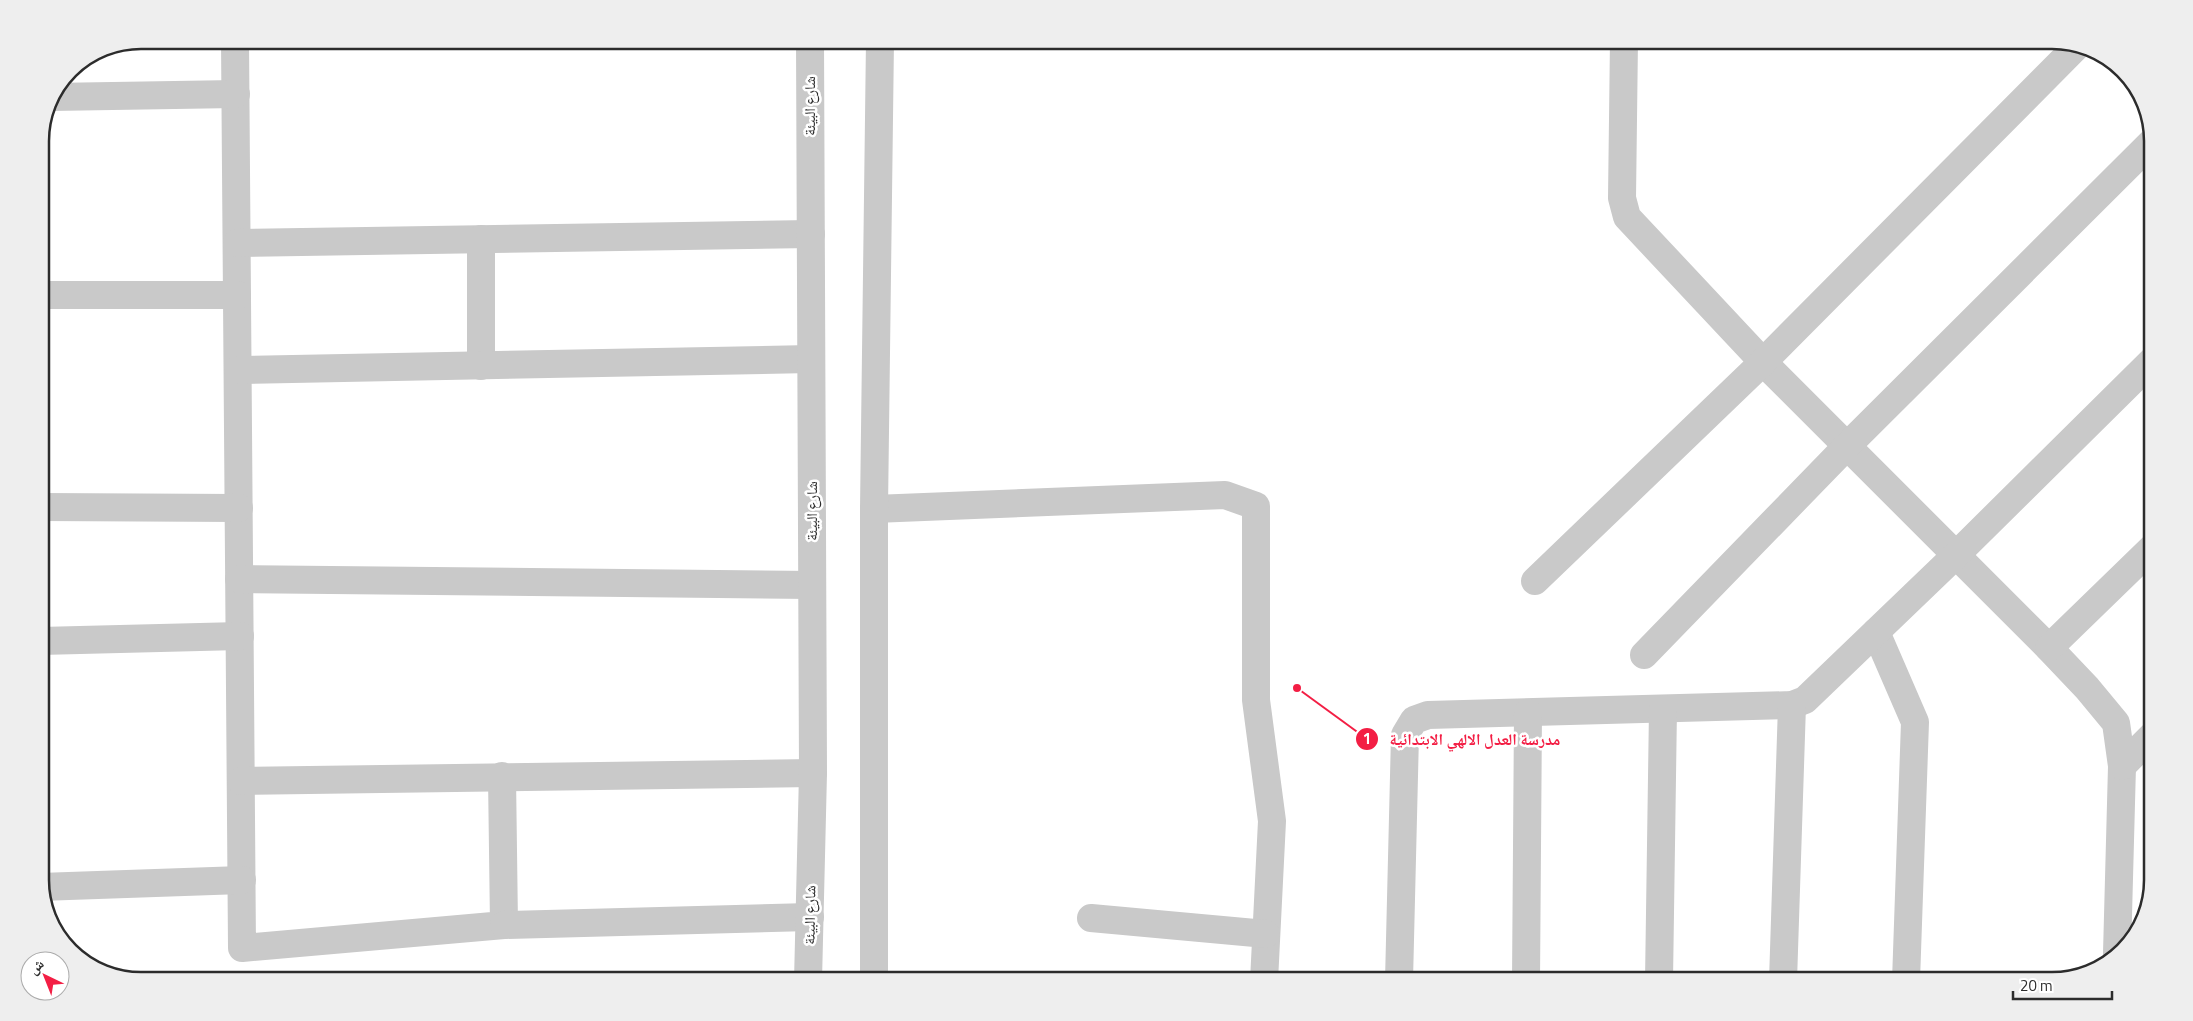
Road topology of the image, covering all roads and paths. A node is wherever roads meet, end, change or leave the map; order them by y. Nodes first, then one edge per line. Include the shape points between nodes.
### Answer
1 (235, 49) edge
2 (810, 49) edge
3 (880, 49) edge
4 (1624, 49) edge
5 (2072, 51) edge
6 (236, 94) junction
7 (60, 97) edge
8 (2144, 150) edge
9 (811, 234) junction
10 (481, 240) junction
11 (237, 244) junction
12 (49, 295) edge
13 (237, 295) junction
14 (811, 359) junction
15 (1763, 362) junction
16 (481, 366) junction
17 (2144, 369) edge
18 (238, 370) junction
19 (1847, 446) junction
20 (49, 507) edge
21 (239, 508) junction
22 (874, 509) junction
23 (1956, 555) junction
24 (2144, 557) edge
25 (239, 579) junction
26 (1535, 581) dead end
27 (812, 585) junction
28 (1876, 632) junction
29 (240, 636) junction
30 (49, 641) edge
31 (2049, 648) junction
32 (1644, 655) dead end
33 (1792, 705) junction
34 (1663, 709) junction
35 (1528, 713) junction
36 (2144, 744) edge
37 (2122, 766) junction
38 (813, 773) junction
39 (502, 776) junction
40 (241, 781) junction
41 (242, 880) junction
42 (49, 887) edge
43 (810, 917) junction
44 (1091, 918) dead end
45 (504, 926) junction
46 (1266, 934) junction
47 (2117, 945) edge
48 (808, 972) edge
49 (874, 972) edge
50 (1264, 972) edge
51 (1399, 972) edge
52 (1526, 972) edge
53 (1659, 972) edge
54 (1783, 972) edge
55 (1906, 972) edge

1 - 6 street
2 - 9 street, شارع البيئة
3 - 22 street
4 - 15 street via 1622,198 1627,217
5 - 15 street
6 - 7 street
6 - 11 street
8 - 19 street
9 - 10 street
9 - 14 street, شارع البيئة
10 - 11 street
10 - 16 street
11 - 13 street
12 - 13 street
13 - 18 street
14 - 16 street
14 - 27 street, شارع البيئة
15 - 19 street
15 - 26 street
16 - 18 street
17 - 23 street
18 - 21 street
19 - 23 street
19 - 32 street
20 - 21 street
21 - 25 street
22 - 46 street via 1225,495 1256,506 1256,700 1272,821
22 - 49 street
23 - 28 street
23 - 31 street
24 - 31 street
25 - 27 street
25 - 29 street
27 - 38 street, شارع البيئة
28 - 33 street via 1805,700
28 - 55 street via 1915,722
29 - 30 street
29 - 40 street
31 - 37 street via 2116,723
33 - 34 street
33 - 54 street
34 - 35 street
34 - 53 street
35 - 51 street via 1428,715 1414,720 1405,736
35 - 52 street
36 - 37 street
37 - 47 street
38 - 39 street
38 - 43 street, شارع البيئة
39 - 40 street
39 - 45 street
40 - 41 street
41 - 42 street
41 - 45 street via 242,948
43 - 45 street
43 - 48 street, شارع البيئة
44 - 46 street
46 - 50 street

